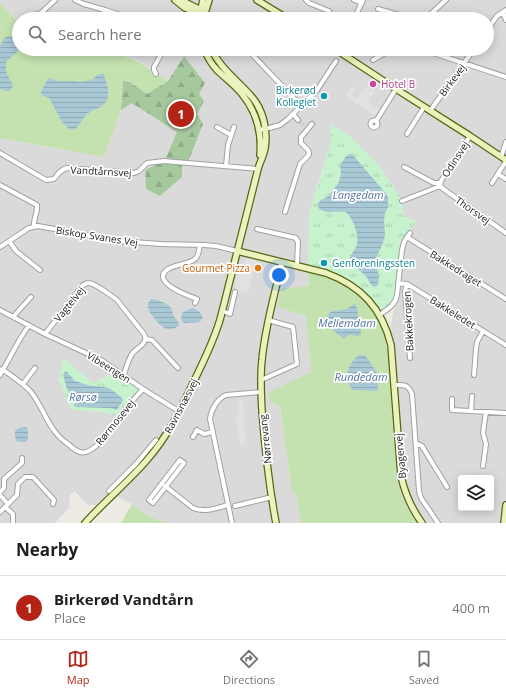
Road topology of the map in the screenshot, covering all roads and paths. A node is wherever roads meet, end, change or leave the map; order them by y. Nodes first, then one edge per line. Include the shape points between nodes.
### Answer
1 (55, 0) edge
2 (75, 0) edge
3 (175, 0) edge
4 (182, 0) edge
5 (203, 0) edge
6 (209, 0) edge
7 (257, 0) edge
8 (306, 0) edge
9 (354, 0) edge
10 (446, 0) edge
11 (363, 2) edge
12 (378, 9) dead end
13 (105, 10) joint
14 (329, 11) dead end
15 (504, 11) edge
16 (42, 12) edge
17 (111, 12) edge
18 (195, 12) edge
19 (201, 12) edge
20 (203, 12) edge
21 (204, 12) edge
22 (277, 12) edge
23 (358, 12) edge
24 (388, 12) edge
25 (433, 12) edge
26 (494, 20) edge
27 (506, 20) edge
28 (160, 56) edge
29 (208, 56) edge
30 (214, 56) edge
31 (254, 56) edge
32 (348, 56) edge
33 (381, 56) edge
34 (442, 56) edge
35 (469, 56) edge
36 (374, 60) dead end
37 (336, 61) dead end
38 (464, 63) junction
39 (156, 74) dead end
40 (506, 77) edge
41 (396, 90) junction
42 (301, 106) junction
43 (424, 107) junction
44 (430, 111) junction
45 (293, 114) junction
46 (298, 120) tunnel mouth
47 (376, 121) dead end
48 (312, 124) dead end
49 (303, 125) tunnel mouth
50 (217, 127) dead end
51 (234, 127) dead end
52 (307, 129) junction
53 (262, 130) junction
54 (407, 134) dead end
55 (231, 135) junction
56 (470, 136) junction
57 (506, 142) edge
58 (0, 153) edge
59 (504, 159) edge
60 (226, 166) junction
61 (259, 166) junction
62 (404, 167) dead end
63 (498, 174) junction
64 (506, 179) edge
65 (492, 183) dead end
66 (440, 184) junction
67 (0, 185) edge
68 (402, 200) dead end
69 (285, 212) dead end
70 (34, 226) junction
71 (257, 229) dead end
72 (506, 233) edge
73 (9, 241) junction
74 (200, 245) junction
75 (0, 247) edge
76 (237, 250) junction
77 (282, 262) junction
78 (297, 266) junction
79 (40, 270) dead end
80 (398, 283) junction
81 (407, 284) junction
82 (235, 292) dead end
83 (31, 297) dead end
84 (506, 299) edge
85 (196, 303) dead end
86 (0, 310) edge
87 (222, 312) junction
88 (380, 315) junction
89 (13, 317) junction
90 (268, 320) junction
91 (29, 325) junction
92 (483, 331) junction
93 (45, 334) junction
94 (146, 339) junction
95 (506, 346) edge
96 (410, 358) dead end
97 (35, 368) dead end
98 (178, 368) dead end
99 (2, 369) junction
100 (0, 374) edge
101 (124, 375) junction
102 (474, 375) dead end
103 (261, 380) junction
104 (23, 384) junction
105 (394, 385) junction
106 (143, 389) junction
107 (261, 392) junction
108 (472, 396) dead end
109 (452, 399) dead end
110 (471, 411) junction
111 (180, 412) junction
112 (486, 412) junction
113 (506, 413) edge
114 (213, 432) junction
115 (193, 437) dead end
116 (156, 440) dead end
117 (416, 443) junction
118 (22, 458) dead end
119 (483, 466) dead end
120 (161, 484) junction
121 (118, 486) junction
122 (166, 487) junction
123 (447, 487) dead end
124 (109, 491) dead end
125 (0, 492) edge
126 (0, 495) edge
127 (272, 497) junction
128 (53, 504) dead end
129 (6, 505) junction
130 (228, 505) junction
131 (506, 505) edge
132 (235, 506) dead end
133 (95, 511) junction
134 (0, 512) edge
135 (14, 523) edge
136 (81, 523) edge
137 (85, 523) edge
138 (232, 523) edge
139 (276, 523) edge
140 (422, 523) edge
141 (438, 523) edge
142 (504, 523) edge

1 - 16 street
2 - 13 street
3 - 18 main road
4 - 19 main road
5 - 20 main road
6 - 21 main road
7 - 22 main road
8 - 14 street
9 - 11 street
10 - 25 street
11 - 23 street
12 - 24 street
13 - 17 street
15 - 26 street
15 - 27 street
28 - 39 street via 154,66
29 - 53 main road, Ravnsnæsvej via 216,69 242,93
30 - 53 main road, Ravnsnæsvej via 220,65 252,97 263,117
31 - 42 street
32 - 41 main road
33 - 36 street
34 - 38 street
35 - 38 street, Birkevej
37 - 42 street via 316,90
38 - 40 street
38 - 44 street, Birkevej
41 - 43 main road
41 - 47 street
42 - 45 street
43 - 44 main road
43 - 54 street
44 - 56 main road
45 - 46 street
45 - 53 street via 280,125
48 - 52 street
49 - 52 street
50 - 55 street
51 - 55 street
52 - 69 street via 300,140 309,154 300,164
53 - 61 main road, Ravnsnæsvej via 265,149
55 - 60 street
56 - 59 main road
56 - 66 street, Odinsvej
57 - 59 street
58 - 60 street, Vandtårnsvej via 46,180 54,179 62,169 67,168 134,173 147,163 164,161
59 - 63 street
60 - 61 street, Vandtårnsvej
61 - 76 main road, Ravnsnæsvej
62 - 66 street, Odinsvej
63 - 64 street
63 - 65 street
66 - 68 street
66 - 72 street, Thorsvej via 442,188
67 - 70 street via 37,206
70 - 73 street
70 - 74 street, Biskop Svanes Vej via 120,241
71 - 78 street via 296,238
73 - 75 street
73 - 79 street via 16,251
74 - 76 street, Biskop Svanes Vej
74 - 85 street via 197,258 169,268 164,278 178,292 197,299
76 - 77 main road, Byagervej
76 - 87 main road, Ravnsnæsvej
77 - 78 main road, Byagervej
77 - 90 main road, Nørrevang
78 - 88 main road, Byagervej via 326,273 350,284 366,297
80 - 81 street, Bakkeledet
80 - 84 street, Bakkedraget via 402,250 408,235
80 - 88 street via 393,305
81 - 92 street, Bakkeledet
81 - 96 street, Bakkekrogen via 405,291
82 - 87 street via 230,314
83 - 89 street
86 - 89 street, Vibeengen
87 - 111 main road, Ravnsnæsvej via 219,327
88 - 105 main road, Byagervej via 391,345
89 - 91 street, Vibeengen
90 - 103 main road, Nørrevang
90 - 103 street via 293,327 297,364
91 - 93 street, Vibeengen
91 - 99 street
92 - 95 street, Bakkeledet
92 - 102 street via 477,342
93 - 94 street, Vagtelvej via 83,285 88,283 117,300
93 - 101 street, Vibeengen via 101,360
94 - 98 street, Vagtelvej via 152,340
94 - 101 street via 131,355
97 - 104 street
99 - 100 street
99 - 104 street, Rørmosevej
101 - 106 street, Vibeengen
103 - 107 main road, Nørrevang
104 - 106 street, Rørmosevej via 32,394 53,430 74,450 81,453 97,446
105 - 117 street, Byagervej via 404,384 412,394
105 - 140 main road, Byagervej via 403,486 411,506
106 - 111 street, Vibeengen
107 - 114 street via 226,395 218,400 210,414
107 - 127 main road, Nørrevang
108 - 110 street
109 - 110 street via 452,410
110 - 112 street
111 - 121 main road, Ravnsnæsvej via 148,459
112 - 113 street
112 - 119 street
114 - 115 street via 204,434 197,430
114 - 130 street
116 - 121 street, Ravnsnæsvej
117 - 123 street, Byagervej via 422,446
117 - 141 street, Byagervej via 419,491
118 - 125 street via 22,463 4,480 4,488
120 - 122 street
120 - 122 street via 149,500 153,504
120 - 122 street via 180,460 184,463
121 - 124 street, Ravnsnæsvej
121 - 133 main road, Ravnsnæsvej
122 - 130 street via 193,508 206,510
126 - 129 street
127 - 132 street
127 - 139 main road, Nørrevang
128 - 129 street via 54,500 33,477 25,477 18,484 17,495
129 - 134 street
129 - 135 street via 13,514
130 - 138 street
131 - 142 main road
133 - 136 main road, Ravnsnæsvej
133 - 137 main road, Ravnsnæsvej

